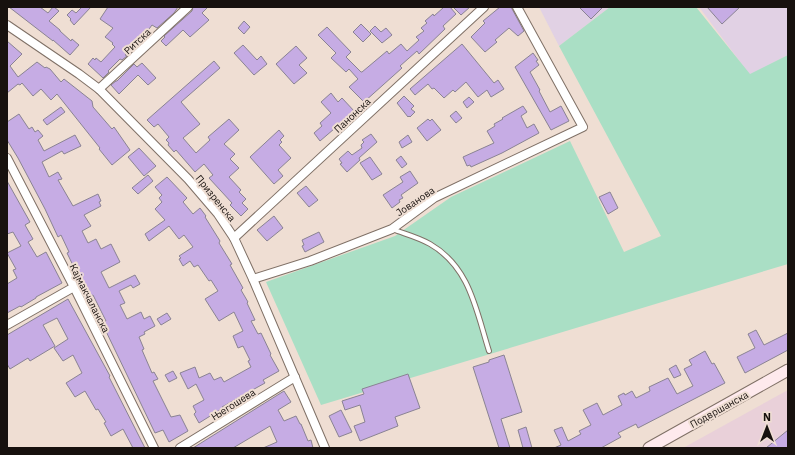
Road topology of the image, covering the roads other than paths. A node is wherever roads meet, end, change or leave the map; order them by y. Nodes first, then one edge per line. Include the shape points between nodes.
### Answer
1 (188, 7) edge
2 (484, 7) edge
3 (517, 7) edge
4 (7, 25) edge
5 (99, 89) junction
6 (7, 158) edge
7 (392, 229) junction
8 (234, 238) junction
9 (253, 279) junction
10 (74, 287) junction
11 (7, 325) edge
12 (489, 351) dead end
13 (787, 372) edge
14 (295, 377) junction
15 (154, 448) edge
16 (180, 448) edge
17 (325, 448) edge
18 (649, 448) edge

1 - 5 street, Ритска
2 - 8 street, Панонска
3 - 7 street, Јованова via 583,127 434,198
4 - 5 street, Призренска
5 - 8 street, Призренска via 204,196
6 - 10 street, Кајмакчаланска
7 - 9 street, Јованова via 310,261
7 - 12 lane via 421,239 454,263 470,292
8 - 9 street, Призренска
9 - 14 street, Призренска
10 - 11 street
10 - 15 street, Кајмакчаланска
13 - 18 street, Подвршанска
14 - 16 street, Његошева
14 - 17 street, Призренска

